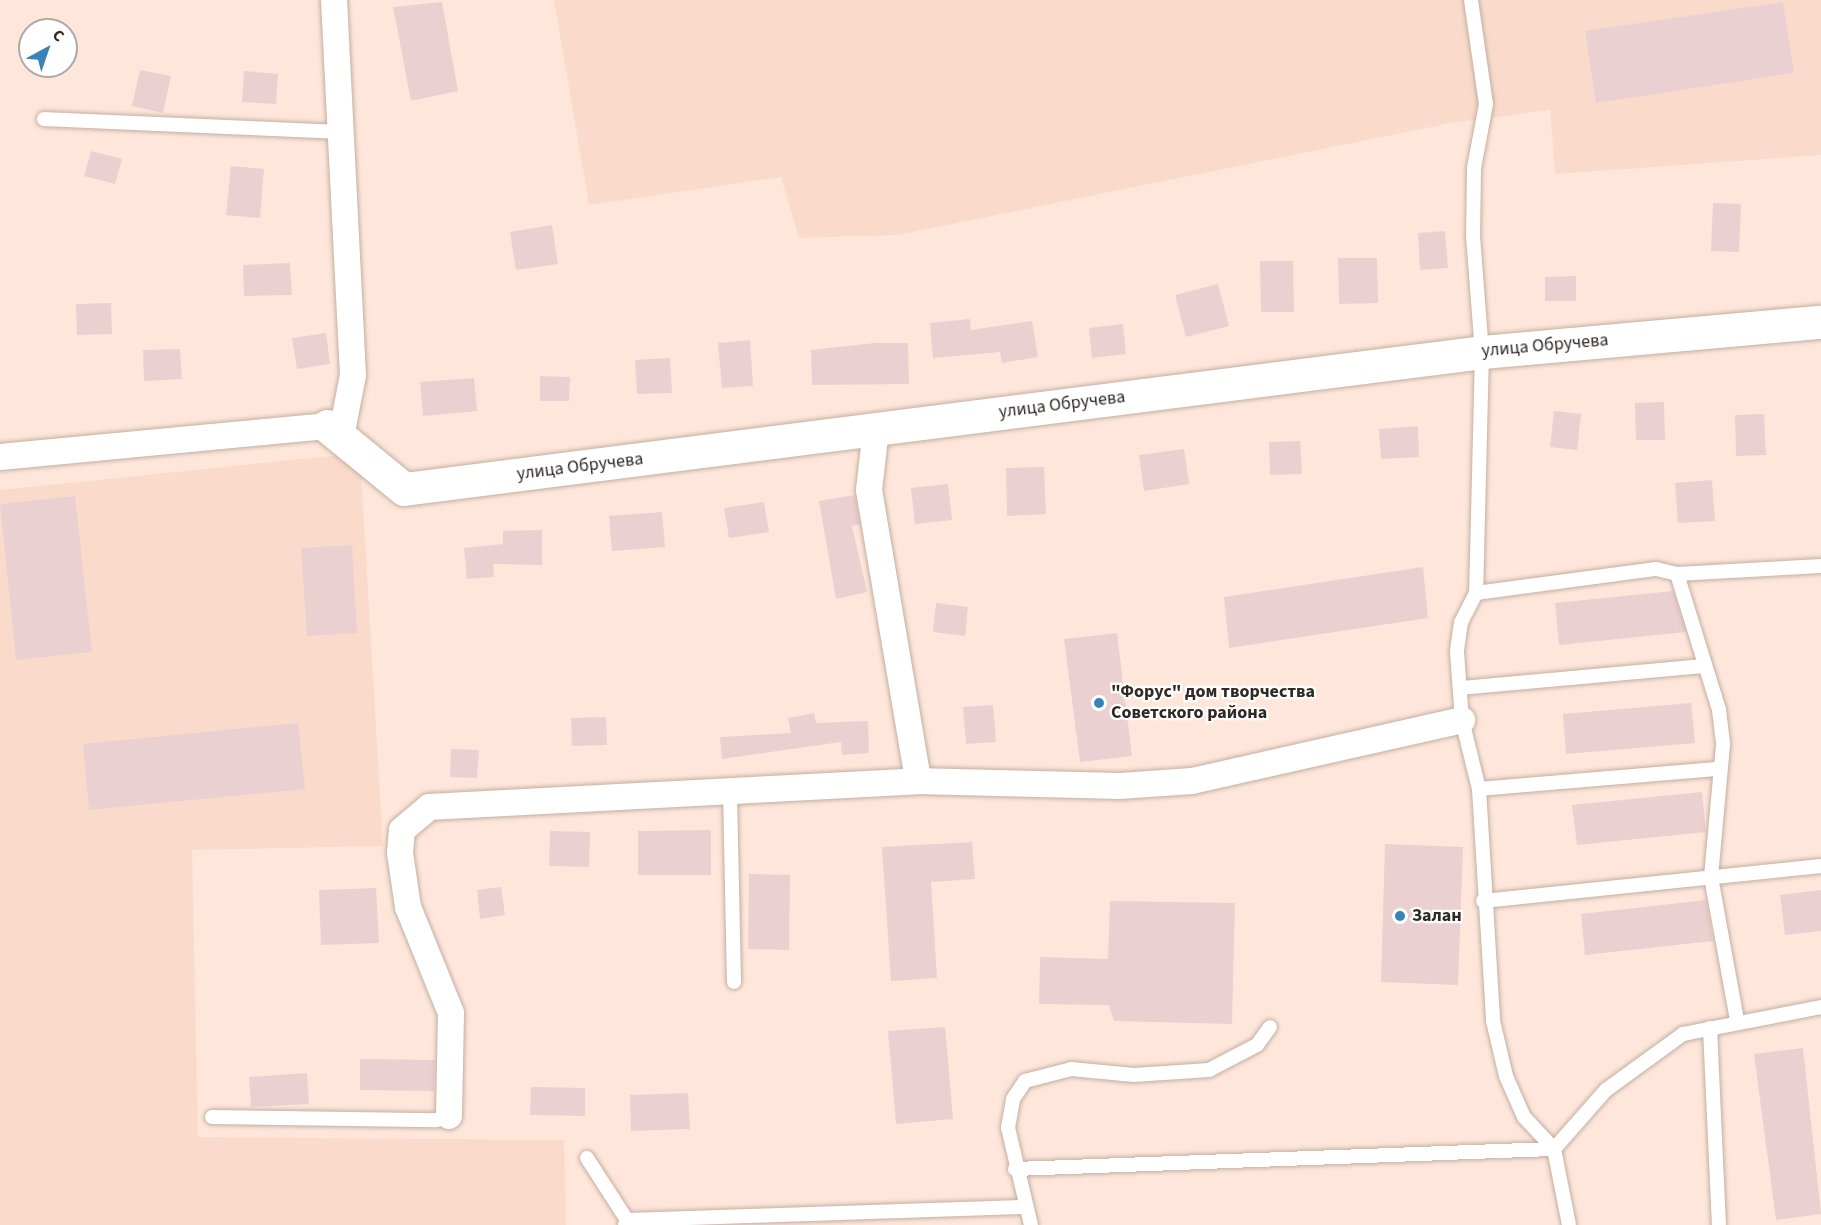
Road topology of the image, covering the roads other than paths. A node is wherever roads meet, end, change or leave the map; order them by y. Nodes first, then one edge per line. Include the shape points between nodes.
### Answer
1 (334, 0) edge
2 (1471, 0) edge
3 (44, 119) dead end
4 (340, 132) junction
5 (1821, 322) edge
6 (1482, 352) junction
7 (876, 429) junction
8 (334, 431) junction
9 (0, 458) edge
10 (1821, 566) edge
11 (1677, 574) junction
12 (1476, 593) junction
13 (1705, 666) junction
14 (1461, 688) junction
15 (1462, 720) junction
16 (1718, 769) junction
17 (918, 781) junction
18 (1479, 789) junction
19 (730, 792) junction
20 (1821, 866) edge
21 (1712, 877) junction
22 (1484, 901) junction
23 (734, 982) dead end
24 (1821, 1007) edge
25 (1737, 1020) junction
26 (1270, 1027) dead end
27 (1710, 1028) junction
28 (449, 1116) joint
29 (212, 1117) dead end
30 (1554, 1149) junction
31 (587, 1158) dead end
32 (1015, 1169) junction
33 (1023, 1207) junction
34 (626, 1222) edge
35 (1031, 1225) edge
36 (1569, 1225) edge
37 (1719, 1225) edge

1 - 4 street
2 - 6 lane via 1486,104 1474,168 1473,213
3 - 4 lane
4 - 8 street via 353,375
5 - 6 street, улица Обручева
6 - 7 street, улица Обручева
6 - 12 lane
7 - 8 street, улица Обручева via 404,489
7 - 17 street via 869,489
8 - 9 street
10 - 11 lane
11 - 12 lane via 1656,569
11 - 13 lane
12 - 14 lane via 1461,622
13 - 14 lane
13 - 16 lane via 1719,710 1723,745
14 - 15 lane
15 - 17 street via 1192,781 1120,786
15 - 18 lane
16 - 18 lane
16 - 21 lane
17 - 19 street
18 - 22 lane
19 - 23 lane
19 - 28 street via 429,807 415,814 402,830 400,853 408,907 452,1013
20 - 21 lane
21 - 22 lane
21 - 25 lane
22 - 30 lane via 1493,1021 1506,1076 1524,1117
24 - 25 lane
25 - 27 lane
26 - 32 lane via 1257,1046 1209,1070 1134,1075 1071,1069 1025,1081 1008,1116
27 - 30 lane via 1683,1034 1643,1058 1606,1090
27 - 37 lane
28 - 29 lane via 436,1120
30 - 32 lane
30 - 36 lane
31 - 34 lane
32 - 33 lane
33 - 34 lane
33 - 35 lane

